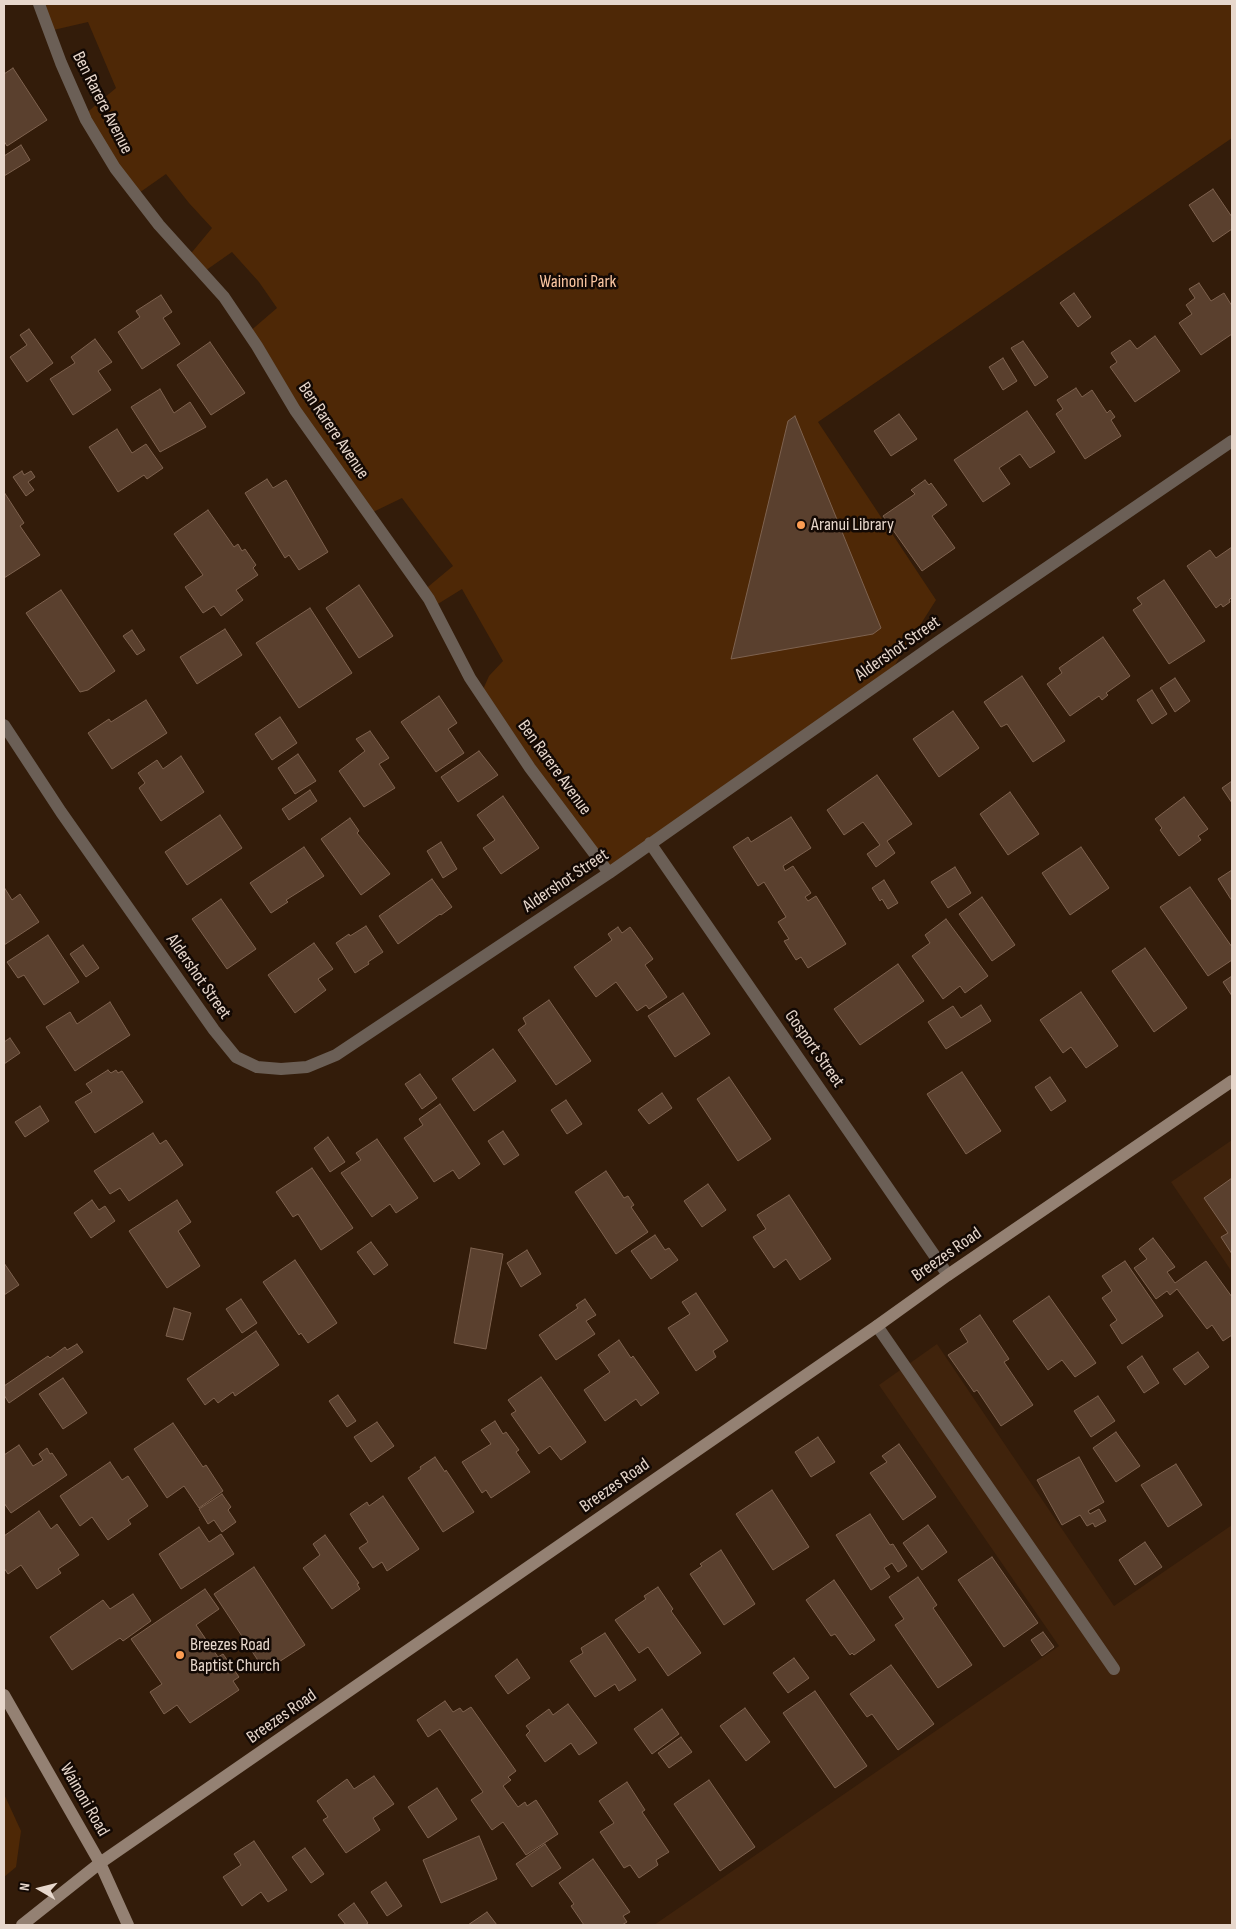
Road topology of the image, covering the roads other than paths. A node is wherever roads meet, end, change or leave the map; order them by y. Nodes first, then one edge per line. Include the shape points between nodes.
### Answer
1 (39, 4) edge
2 (1232, 441) edge
3 (4, 725) edge
4 (650, 843) junction
5 (609, 873) junction
6 (1232, 1081) edge
7 (948, 1275) junction
8 (877, 1326) junction
9 (1114, 1669) dead end
10 (4, 1695) edge
11 (100, 1863) junction
12 (22, 1925) edge
13 (128, 1925) edge

1 - 5 street, Ben Rarere Avenue via 60,63 114,168 159,225 224,297 295,410 429,599 470,678 530,768
2 - 4 street, Aldershot Street
3 - 5 street, Aldershot Street via 214,1030 236,1057 257,1067 307,1067 336,1055
4 - 5 street, Aldershot Street
4 - 7 street, Gosport Street
6 - 7 street, Breezes Road
7 - 8 street, Breezes Road
8 - 9 street
8 - 11 street, Breezes Road
10 - 11 street, Wainoni Road
11 - 12 street, Breezes Road
11 - 13 street, Wainoni Road

